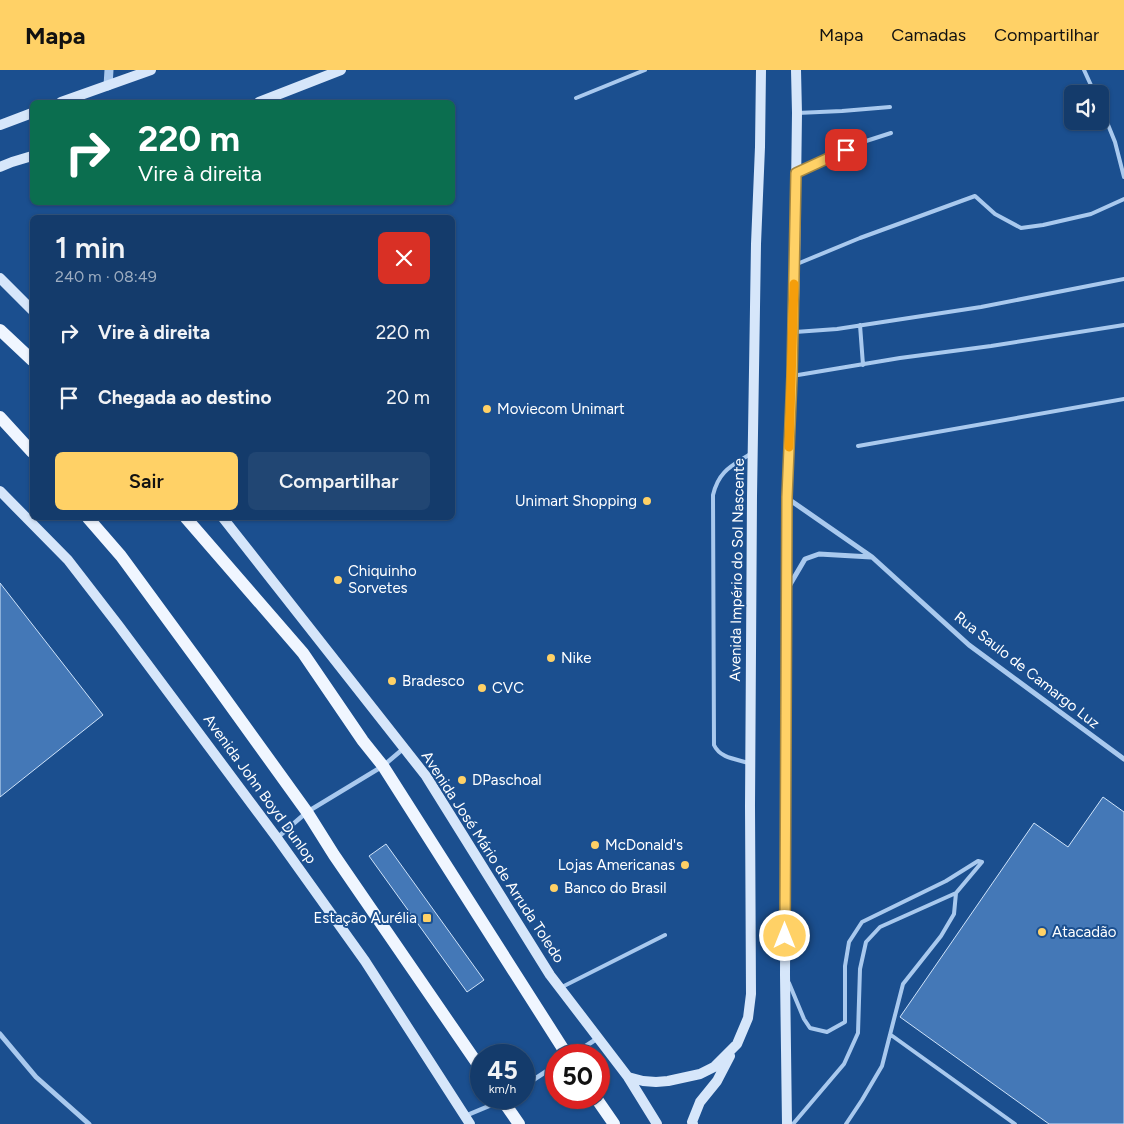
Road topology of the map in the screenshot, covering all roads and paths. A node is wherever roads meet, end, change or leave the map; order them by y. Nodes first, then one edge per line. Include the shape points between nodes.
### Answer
1 (109, 70) edge
2 (150, 70) edge
3 (341, 70) edge
4 (645, 70) edge
5 (761, 70) edge
6 (796, 70) edge
7 (1084, 70) edge
8 (1091, 85) edge
9 (108, 86) junction
10 (576, 98) dead end
11 (67, 100) edge
12 (264, 100) edge
13 (890, 106) dead end
14 (797, 113) junction
15 (30, 114) edge
16 (0, 125) edge
17 (1109, 127) edge
18 (891, 133) dead end
19 (30, 157) edge
20 (0, 167) edge
21 (796, 173) junction
22 (1124, 177) edge
23 (1124, 199) edge
24 (795, 265) junction
25 (0, 278) edge
26 (1124, 278) edge
27 (30, 308) edge
28 (860, 325) junction
29 (1124, 325) edge
30 (0, 330) edge
31 (793, 332) junction
32 (30, 358) edge
33 (863, 365) junction
34 (792, 376) junction
35 (1124, 399) edge
36 (0, 418) edge
37 (858, 446) dead end
38 (30, 450) edge
39 (754, 451) junction
40 (0, 491) edge
41 (787, 497) junction
42 (90, 520) edge
43 (188, 520) edge
44 (225, 520) edge
45 (872, 557) junction
46 (786, 592) junction
47 (404, 748) junction
48 (1124, 760) edge
49 (751, 764) junction
50 (383, 766) junction
51 (307, 812) junction
52 (278, 838) junction
53 (956, 894) junction
54 (665, 935) dead end
55 (785, 975) junction
56 (560, 988) junction
57 (0, 1034) edge
58 (891, 1035) junction
59 (598, 1038) junction
60 (560, 1044) edge
61 (589, 1044) edge
62 (737, 1044) junction
63 (470, 1053) edge
64 (628, 1077) junction
65 (486, 1109) edge
66 (510, 1109) edge
67 (604, 1109) edge
68 (468, 1120) edge
69 (89, 1124) edge
70 (519, 1124) edge
71 (614, 1124) edge
72 (657, 1124) edge
73 (693, 1124) edge
74 (787, 1124) edge
75 (793, 1124) edge
76 (846, 1124) edge
77 (1015, 1124) edge

1 - 9 street
2 - 9 main road
3 - 12 main road
4 - 10 lane
5 - 39 main road, Avenida Império do Sol Nascente
6 - 14 main road
7 - 8 lane
9 - 11 main road
13 - 14 lane
14 - 21 main road
15 - 16 main road
17 - 22 lane
18 - 21 lane via 863,142
19 - 20 main road
21 - 24 main road
23 - 24 lane via 1092,214 1021,228 995,214 975,196
24 - 31 main road
25 - 27 main road
26 - 28 lane via 981,307
28 - 31 lane
28 - 33 lane
29 - 33 lane
30 - 32 main road
31 - 34 main road
33 - 34 lane
34 - 41 main road
35 - 37 lane
36 - 38 main road
39 - 49 main road, Avenida Império do Sol Nascente
39 - 49 lane via 724,471 714,495 714,744 722,755
40 - 52 main road, Avenida John Boyd Dunlop via 68,560
41 - 45 street, Rua Saulo de Camargo Luz
41 - 46 main road
42 - 51 main road, Avenida John Boyd Dunlop via 127,564
43 - 50 main road via 302,653
44 - 47 main road, Avenida José Mário de Arruda Toledo
45 - 46 street via 819,554 805,559
45 - 48 street, Rua Saulo de Camargo Luz via 970,645
46 - 55 main road
47 - 50 street
47 - 56 main road, Avenida José Mário de Arruda Toledo via 426,776
49 - 62 main road, Avenida Império do Sol Nascente via 751,994 748,1018
50 - 51 street
50 - 60 main road
51 - 52 street
51 - 63 main road, Avenida John Boyd Dunlop
52 - 68 main road, Avenida John Boyd Dunlop via 365,960
53 - 55 lane via 982,862 978,861 862,922 849,942 845,966 845,1022 827,1032 810,1028
53 - 58 lane via 954,914 903,984
53 - 75 lane via 880,927 866,942 860,969 858,1033 844,1064
54 - 56 lane
55 - 74 main road
56 - 59 main road, Avenida José Mário de Arruda Toledo
57 - 69 street via 36,1077
58 - 76 lane via 882,1066
58 - 77 lane
59 - 61 street
59 - 64 main road, Avenida José Mário de Arruda Toledo
62 - 64 main road, Avenida Império do Sol Nascente via 714,1067 700,1074 668,1082
62 - 73 main road via 717,1081 700,1102
64 - 72 main road, Avenida José Mário de Arruda Toledo
65 - 68 street
66 - 70 main road
67 - 71 main road

